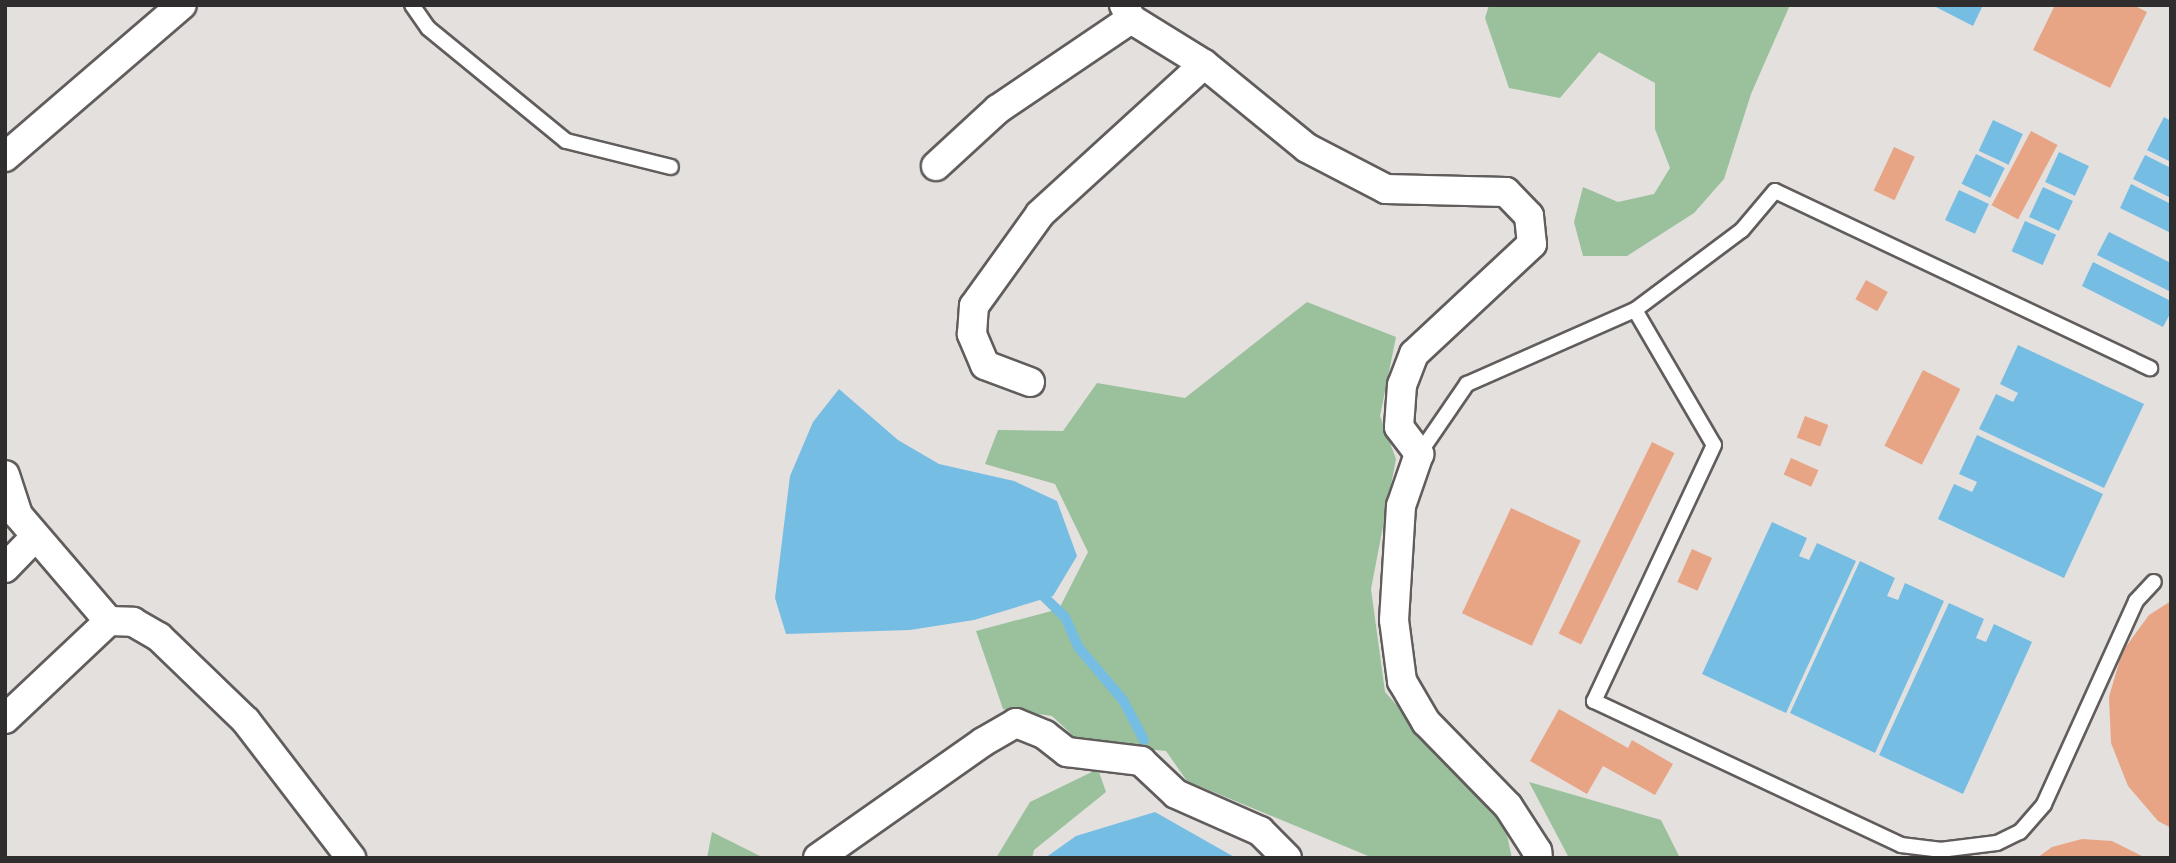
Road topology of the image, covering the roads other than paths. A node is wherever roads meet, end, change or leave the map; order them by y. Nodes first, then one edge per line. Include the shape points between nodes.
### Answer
1 (182, 5) edge
2 (412, 5) edge
3 (1128, 12) edge
4 (1204, 64) junction
5 (5, 157) edge
6 (936, 166) dead end
7 (671, 167) dead end
8 (1635, 310) junction
9 (2150, 368) dead end
10 (1030, 382) dead end
11 (1419, 454) junction
12 (5, 475) edge
13 (35, 537) junction
14 (5, 568) edge
15 (2154, 582) dead end
16 (109, 621) junction
17 (5, 719) edge
18 (351, 858) edge
19 (818, 858) edge
20 (1287, 858) edge
21 (1538, 858) edge

1 - 5 street
2 - 7 lane via 428,27 566,141
3 - 4 street
3 - 6 street via 998,109
4 - 10 street via 1040,214 974,306 972,334 985,365
4 - 11 street via 1307,148 1386,189 1506,192 1530,216 1532,244 1414,354 1402,385 1399,427
8 - 9 lane via 1742,230 1775,191
8 - 11 lane via 1467,384
8 - 15 lane via 1714,445 1594,701 1900,845 1940,850 1997,843 2020,832 2044,804 2136,601
11 - 21 street via 1401,506 1394,620 1402,681 1426,722 1508,806
12 - 13 street via 18,515
13 - 14 street
13 - 16 street
16 - 17 street
16 - 18 street via 133,622 159,637 246,721
19 - 20 street via 1016,723 1045,735 1067,752 1141,761 1176,794 1260,831

